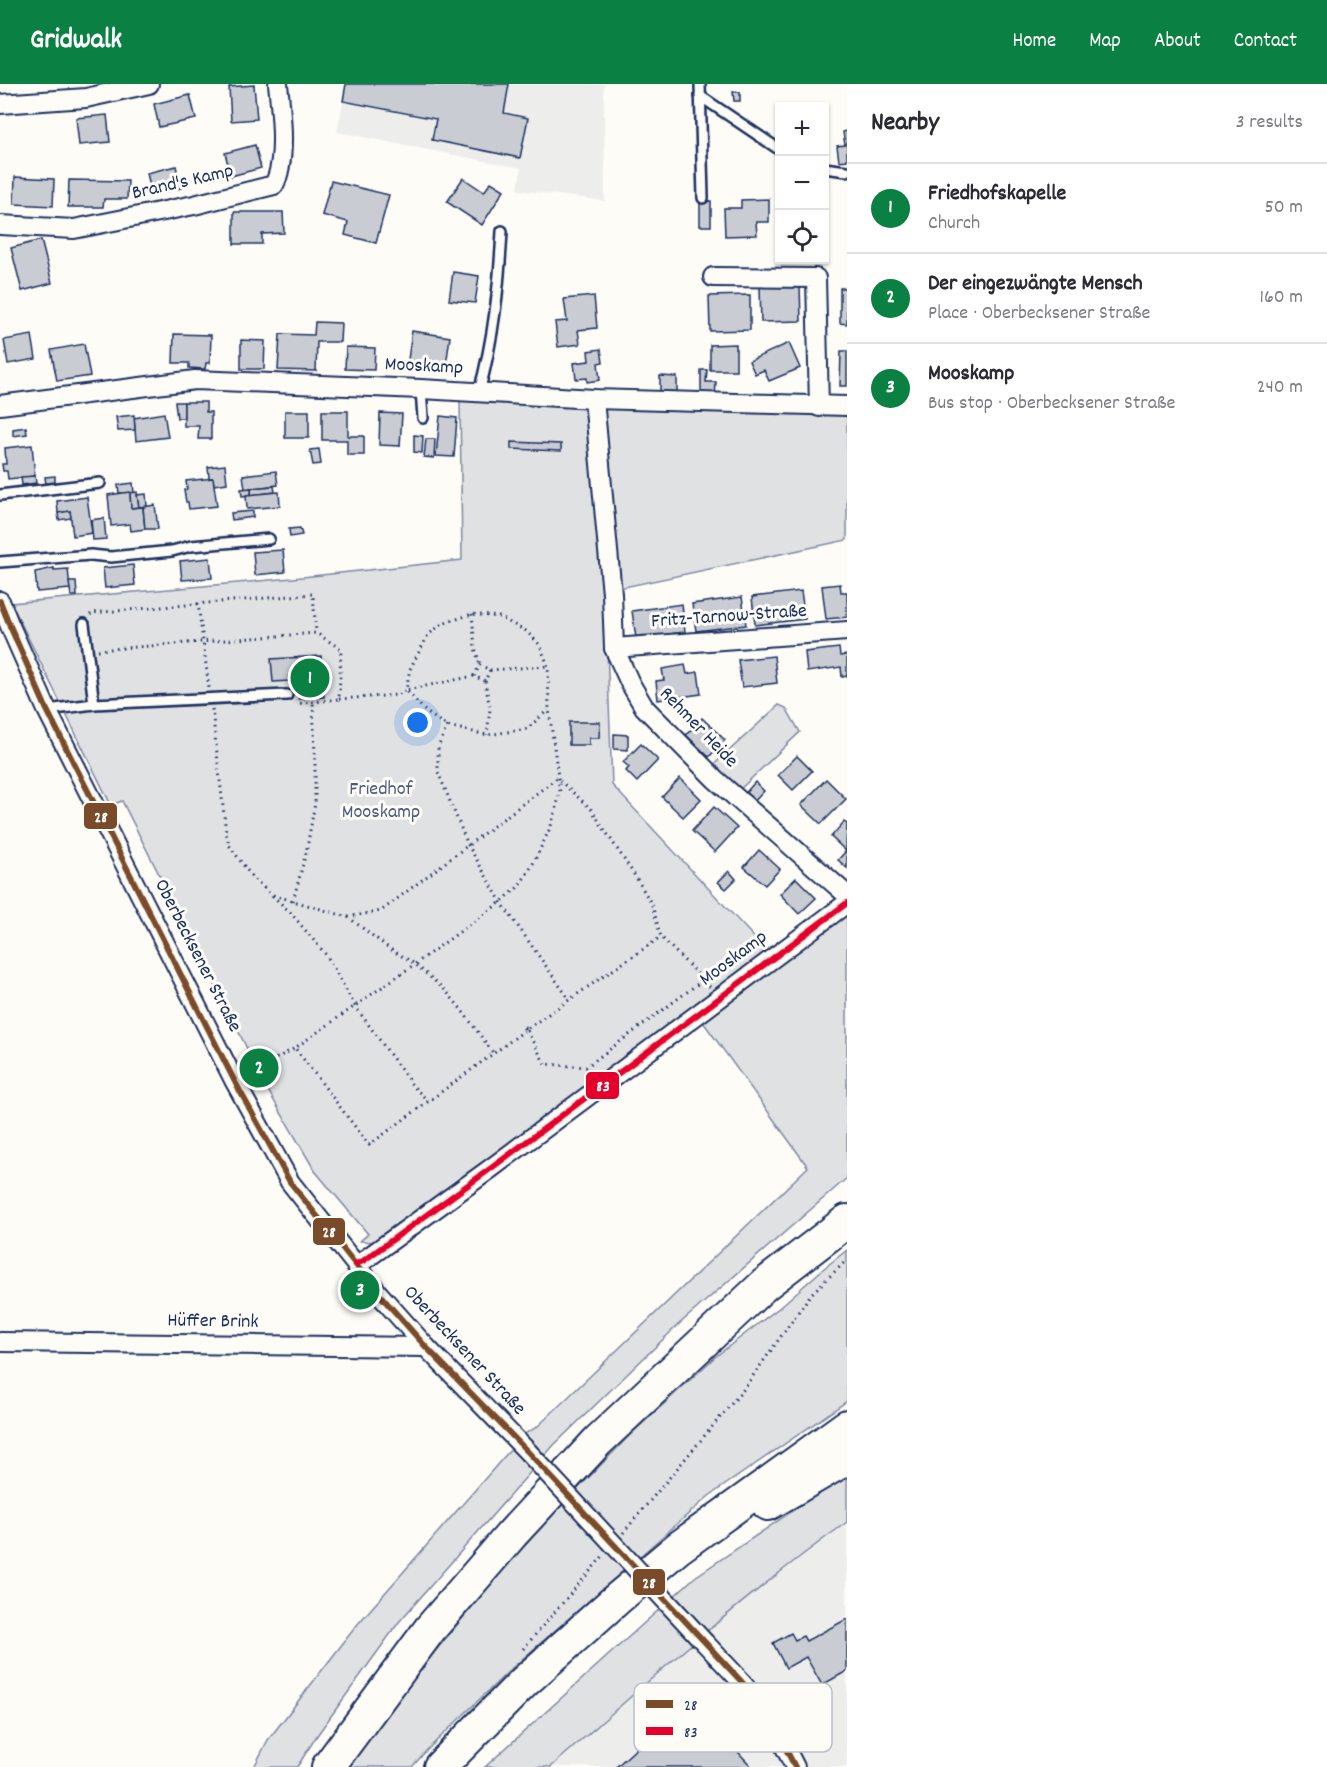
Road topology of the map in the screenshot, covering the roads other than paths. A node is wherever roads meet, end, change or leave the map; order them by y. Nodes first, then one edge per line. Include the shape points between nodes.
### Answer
1 (149, 84) edge
2 (278, 84) edge
3 (700, 84) edge
4 (700, 96) junction
5 (0, 104) edge
6 (775, 147) edge
7 (829, 169) edge
8 (847, 171) edge
9 (703, 198) dead end
10 (0, 225) edge
11 (502, 231) dead end
12 (713, 277) dead end
13 (421, 389) junction
14 (479, 392) junction
15 (594, 399) junction
16 (0, 405) edge
17 (847, 406) edge
18 (819, 407) junction
19 (423, 418) dead end
20 (100, 483) dead end
21 (0, 495) edge
22 (269, 539) dead end
23 (0, 562) edge
24 (0, 601) edge
25 (84, 624) road end
26 (847, 631) edge
27 (614, 648) junction
28 (287, 695) road end
29 (93, 704) junction
30 (47, 710) junction
31 (847, 895) edge
32 (847, 903) edge
33 (847, 1221) edge
34 (356, 1264) junction
35 (0, 1342) edge
36 (426, 1347) junction
37 (847, 1426) edge
38 (847, 1458) edge
39 (678, 1548) junction
40 (743, 1683) edge
41 (786, 1752) edge
42 (792, 1766) edge
43 (328, 1767) edge
44 (440, 1767) edge

1 - 5 street via 86,98
2 - 10 street, Brand's Kamp via 282,118 280,174 274,185 74,229
3 - 4 lane
4 - 6 lane
4 - 9 lane
7 - 8 lane
11 - 14 lane via 499,294
12 - 18 street via 816,278
13 - 14 street, Mooskamp
13 - 16 street, Mooskamp via 195,380
13 - 19 lane
14 - 15 street, Mooskamp
15 - 18 street, Mooskamp
15 - 27 street, Rehmer Heide
17 - 18 street, Mooskamp
20 - 21 lane
22 - 23 lane via 111,557
24 - 30 street, Oberbecksener Straße
25 - 29 lane
26 - 27 street, Fritz-Tarnow-Straße
27 - 31 street, Rehmer Heide via 644,707 715,779
28 - 29 lane
29 - 30 lane
30 - 34 street, Oberbecksener Straße via 235,1082 290,1182
32 - 34 street, Mooskamp via 481,1176
33 - 43 highway via 764,1285 598,1442 430,1629
34 - 36 street, Oberbecksener Straße
35 - 36 street, Hüffer Brink
36 - 40 street, Oberbecksener Straße, bridge
37 - 39 highway
38 - 39 highway via 782,1497
39 - 44 highway via 524,1682
41 - 42 street, Oberbecksener Straße, bridge

